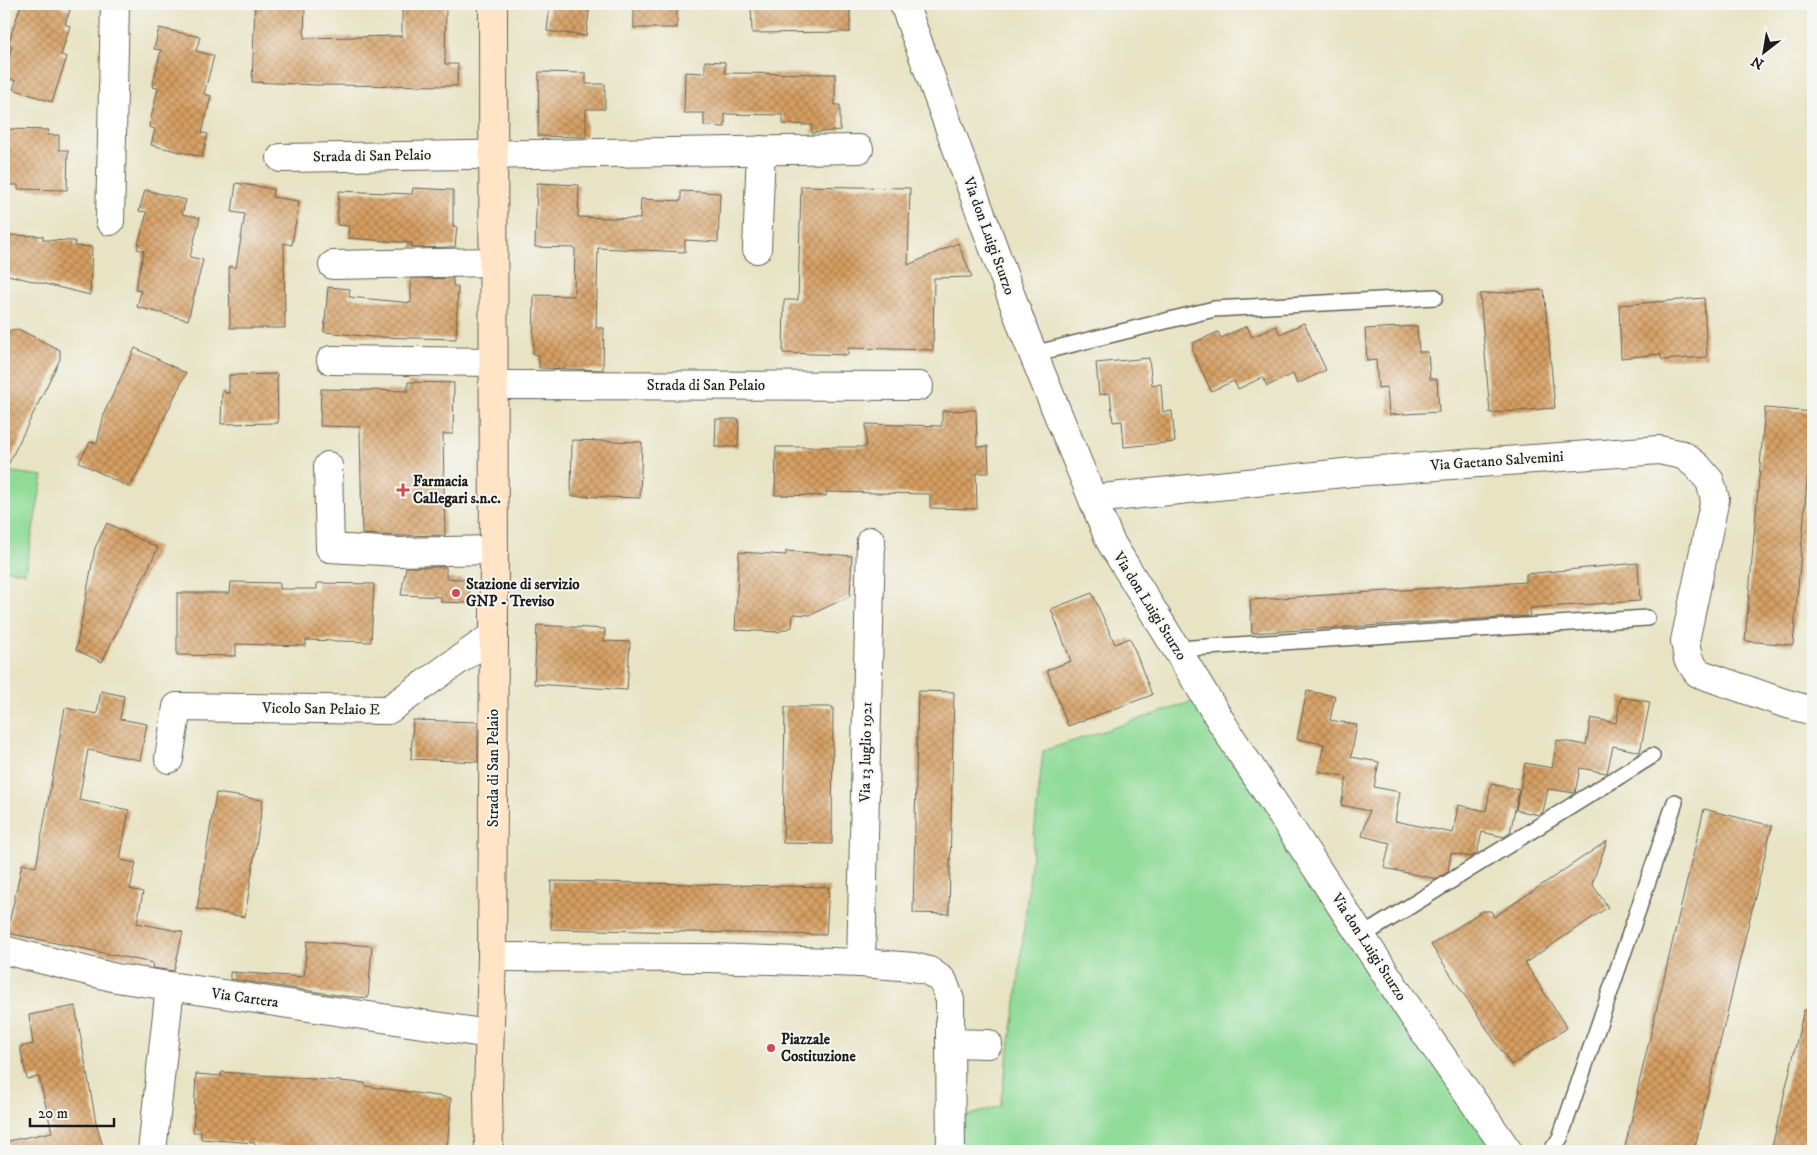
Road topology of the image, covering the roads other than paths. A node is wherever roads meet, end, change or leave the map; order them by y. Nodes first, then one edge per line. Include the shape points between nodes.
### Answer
1 (115, 4) edge
2 (493, 4) edge
3 (904, 4) edge
4 (859, 149) dead end
5 (761, 150) junction
6 (493, 154) junction
7 (281, 158) dead end
8 (110, 221) dead end
9 (757, 249) dead end
10 (493, 262) junction
11 (332, 265) dead end
12 (1435, 297) dead end
13 (1033, 354) junction
14 (331, 360) dead end
15 (493, 374) junction
16 (919, 386) dead end
17 (328, 466) dead end
18 (1092, 499) junction
19 (871, 541) dead end
20 (494, 550) junction
21 (1647, 618) dead end
22 (494, 635) junction
23 (1177, 649) junction
24 (1813, 711) edge
25 (1652, 756) dead end
26 (169, 759) dead end
27 (1675, 802) dead end
28 (1362, 936) junction
29 (4, 950) edge
30 (492, 957) junction
31 (861, 963) junction
32 (170, 987) junction
33 (490, 1034) junction
34 (950, 1043) junction
35 (988, 1044) dead end
36 (152, 1151) edge
37 (489, 1151) edge
38 (950, 1151) edge
39 (1508, 1151) edge
40 (1551, 1151) edge

1 - 8 street
2 - 6 main road, Strada di San Pelaio
3 - 13 street, Via don Luigi Sturzo
4 - 5 street, Strada di San Pelaio
5 - 6 street, Strada di San Pelaio
5 - 9 street
6 - 7 street, Strada di San Pelaio
6 - 10 main road, Strada di San Pelaio
10 - 11 street
10 - 15 main road, Strada di San Pelaio
12 - 13 lane via 1214,309
13 - 18 street, Via don Luigi Sturzo
14 - 15 street, Strada di San Pelaio
15 - 16 street, Strada di San Pelaio
15 - 20 main road, Strada di San Pelaio
17 - 20 street via 330,548 398,552
18 - 23 street, Via don Luigi Sturzo via 1110,541
18 - 24 street, Via Gaetano Salvemini via 1382,469 1659,450 1683,455 1710,481 1715,499 1685,641 1688,659 1698,673
19 - 31 street, Via 13 luglio 1921
20 - 22 main road, Strada di San Pelaio
21 - 23 lane
22 - 26 street, Vicolo San Pelaio E via 388,710 177,707
22 - 30 main road, Strada di San Pelaio
23 - 28 street, Via don Luigi Sturzo via 1230,736
25 - 28 lane
27 - 40 lane via 1560,1138
28 - 39 street, Via don Luigi Sturzo
29 - 32 street, Via Cartera via 116,978
30 - 31 street via 710,958
30 - 33 main road, Strada di San Pelaio
31 - 34 street via 914,967 929,971 943,981 950,1000
32 - 33 street, Via Cartera
32 - 36 street
33 - 37 main road, Strada di San Pelaio
34 - 35 street
34 - 38 street

